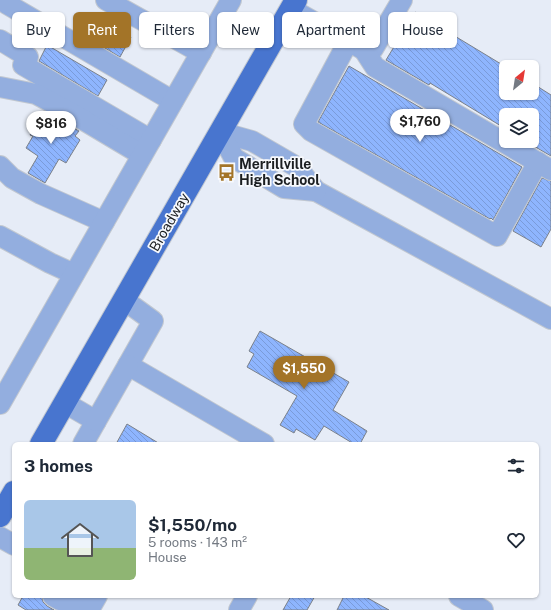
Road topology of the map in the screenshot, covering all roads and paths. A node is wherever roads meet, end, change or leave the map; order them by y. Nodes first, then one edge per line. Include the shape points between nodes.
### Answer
1 (9, 0) edge
2 (106, 0) edge
3 (231, 0) edge
4 (402, 0) edge
5 (294, 4) edge
6 (306, 12) edge
7 (380, 37) edge
8 (0, 40) edge
9 (355, 48) edge
10 (358, 48) edge
11 (360, 48) edge
12 (374, 48) edge
13 (201, 53) junction
14 (0, 87) edge
15 (173, 102) junction
16 (220, 132) junction
17 (147, 148) junction
18 (0, 166) edge
19 (545, 166) edge
20 (104, 222) junction
21 (0, 236) edge
22 (74, 274) junction
23 (124, 300) junction
24 (551, 320) edge
25 (128, 365) junction
26 (65, 403) junction
27 (0, 404) edge
28 (96, 421) junction
29 (42, 442) edge
30 (84, 442) edge
31 (261, 442) edge
32 (12, 495) edge
33 (0, 516) edge
34 (0, 537) edge
35 (12, 544) edge
36 (56, 598) edge
37 (247, 598) edge
38 (462, 598) edge
39 (89, 600) edge
40 (239, 610) edge
41 (483, 610) edge

1 - 15 street via 7,4
2 - 13 street
3 - 13 street
4 - 7 street
5 - 6 street
5 - 16 main road, Broadway
8 - 17 street via 28,57 23,65
9 - 19 street via 304,124 311,131 496,236
10 - 19 street via 375,67
11 - 12 street via 369,52
13 - 15 street
14 - 17 street via 36,94
15 - 17 street
16 - 23 main road, Broadway
16 - 24 street via 252,141 297,167 316,191
17 - 20 street
18 - 20 street via 12,178 41,194
20 - 22 street
21 - 22 street
22 - 27 street
23 - 25 street via 153,321
23 - 26 main road, Broadway
25 - 28 street
25 - 31 street
26 - 28 street
26 - 29 main road, Broadway
28 - 30 street
32 - 33 main road
34 - 35 street
36 - 39 street via 75,602
37 - 40 street
38 - 41 street

